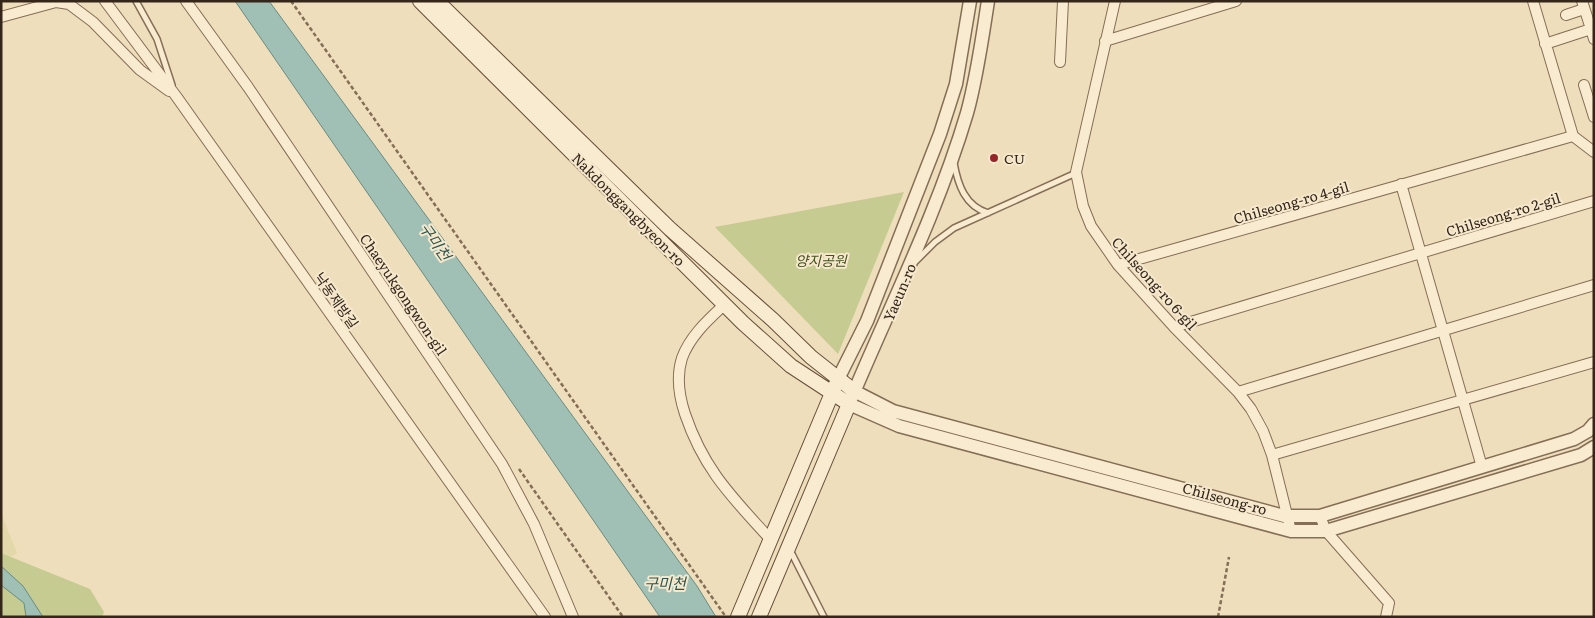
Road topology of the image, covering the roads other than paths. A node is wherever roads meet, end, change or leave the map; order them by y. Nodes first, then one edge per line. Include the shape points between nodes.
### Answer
1 (105, 1) edge
2 (136, 1) edge
3 (186, 1) edge
4 (420, 1) edge
5 (438, 1) edge
6 (970, 1) edge
7 (988, 1) edge
8 (1064, 1) edge
9 (1116, 1) edge
10 (1236, 1) edge
11 (1533, 1) edge
12 (1583, 5) edge
13 (1566, 15) dead end
14 (1, 18) edge
15 (1592, 34) edge
16 (1105, 41) junction
17 (1546, 44) junction
18 (1060, 62) dead end
19 (1584, 85) dead end
20 (176, 96) junction
21 (1592, 104) edge
22 (1594, 118) edge
23 (1573, 136) junction
24 (1594, 152) edge
25 (953, 158) junction
26 (1076, 172) junction
27 (1401, 184) junction
28 (1594, 201) edge
29 (988, 213) junction
30 (1421, 254) junction
31 (1118, 265) junction
32 (910, 267) junction
33 (1594, 285) edge
34 (724, 304) junction
35 (1174, 327) junction
36 (1443, 330) junction
37 (1594, 362) edge
38 (838, 378) junction
39 (1238, 392) junction
40 (851, 398) junction
41 (1462, 400) junction
42 (1594, 424) edge
43 (1594, 446) edge
44 (1272, 455) junction
45 (1482, 467) junction
46 (1287, 516) junction
47 (1320, 516) junction
48 (1291, 531) junction
49 (1326, 531) junction
50 (769, 544) junction
51 (789, 548) junction
52 (545, 617) edge
53 (573, 617) edge
54 (738, 617) edge
55 (759, 617) edge
56 (824, 617) edge
57 (1386, 617) edge

1 - 20 street, 낙동제방길
2 - 20 lane via 156,39
3 - 53 street, Chaeyukgongwon-gil via 248,87 502,464 534,524
4 - 34 main road, Nakdonggangbyeon-ro
5 - 38 main road, Nakdonggangbyeon-ro via 669,228
6 - 38 street, Yaeun-ro via 956,84 940,134 868,321
7 - 25 street, Yaeun-ro via 976,74
8 - 18 street
9 - 16 street, Chilseong-ro 6-gil
10 - 16 street
11 - 17 street
12 - 13 street
12 - 15 street
14 - 20 street via 56,2 69,4 93,22 140,70
15 - 17 street
16 - 26 street, Chilseong-ro 6-gil
17 - 23 street
19 - 21 street
20 - 52 street, 낙동제방길
21 - 22 street
23 - 24 street
23 - 27 street
25 - 29 lane via 960,188 969,202
25 - 32 street, Yaeun-ro
26 - 29 lane
26 - 31 street, Chilseong-ro 6-gil via 1091,226
27 - 30 street
27 - 31 street, Chilseong-ro 4-gil
28 - 30 street, Chilseong-ro 2-gil
29 - 32 lane via 954,228
30 - 35 street
30 - 36 street
31 - 35 street, Chilseong-ro 6-gil
32 - 40 street, Yaeun-ro
33 - 36 street
34 - 40 main road, Nakdonggangbyeon-ro via 791,366
34 - 50 street via 699,329 682,358 681,399 698,449 726,491
35 - 39 street, Chilseong-ro 6-gil
36 - 39 street
36 - 41 street
37 - 41 street
38 - 40 main road, Nakdonggangbyeon-ro
38 - 50 main road, Yaeun-ro
39 - 44 street, Chilseong-ro 6-gil via 1263,431
40 - 46 street, Chilseong-ro
40 - 48 street, Chilseong-ro via 899,426
40 - 51 main road, Yaeun-ro
41 - 44 street
41 - 45 street
42 - 45 street, Chilseong-ro via 1574,439
43 - 49 street, Chilseong-ro via 1581,455
44 - 46 street, Chilseong-ro 6-gil
45 - 47 street, Chilseong-ro
46 - 47 street, Chilseong-ro
46 - 48 street, Chilseong-ro 6-gil
47 - 49 street
48 - 49 street, Chilseong-ro
49 - 57 street via 1389,603
50 - 54 main road, Yaeun-ro
51 - 55 main road, Yaeun-ro
51 - 56 lane

